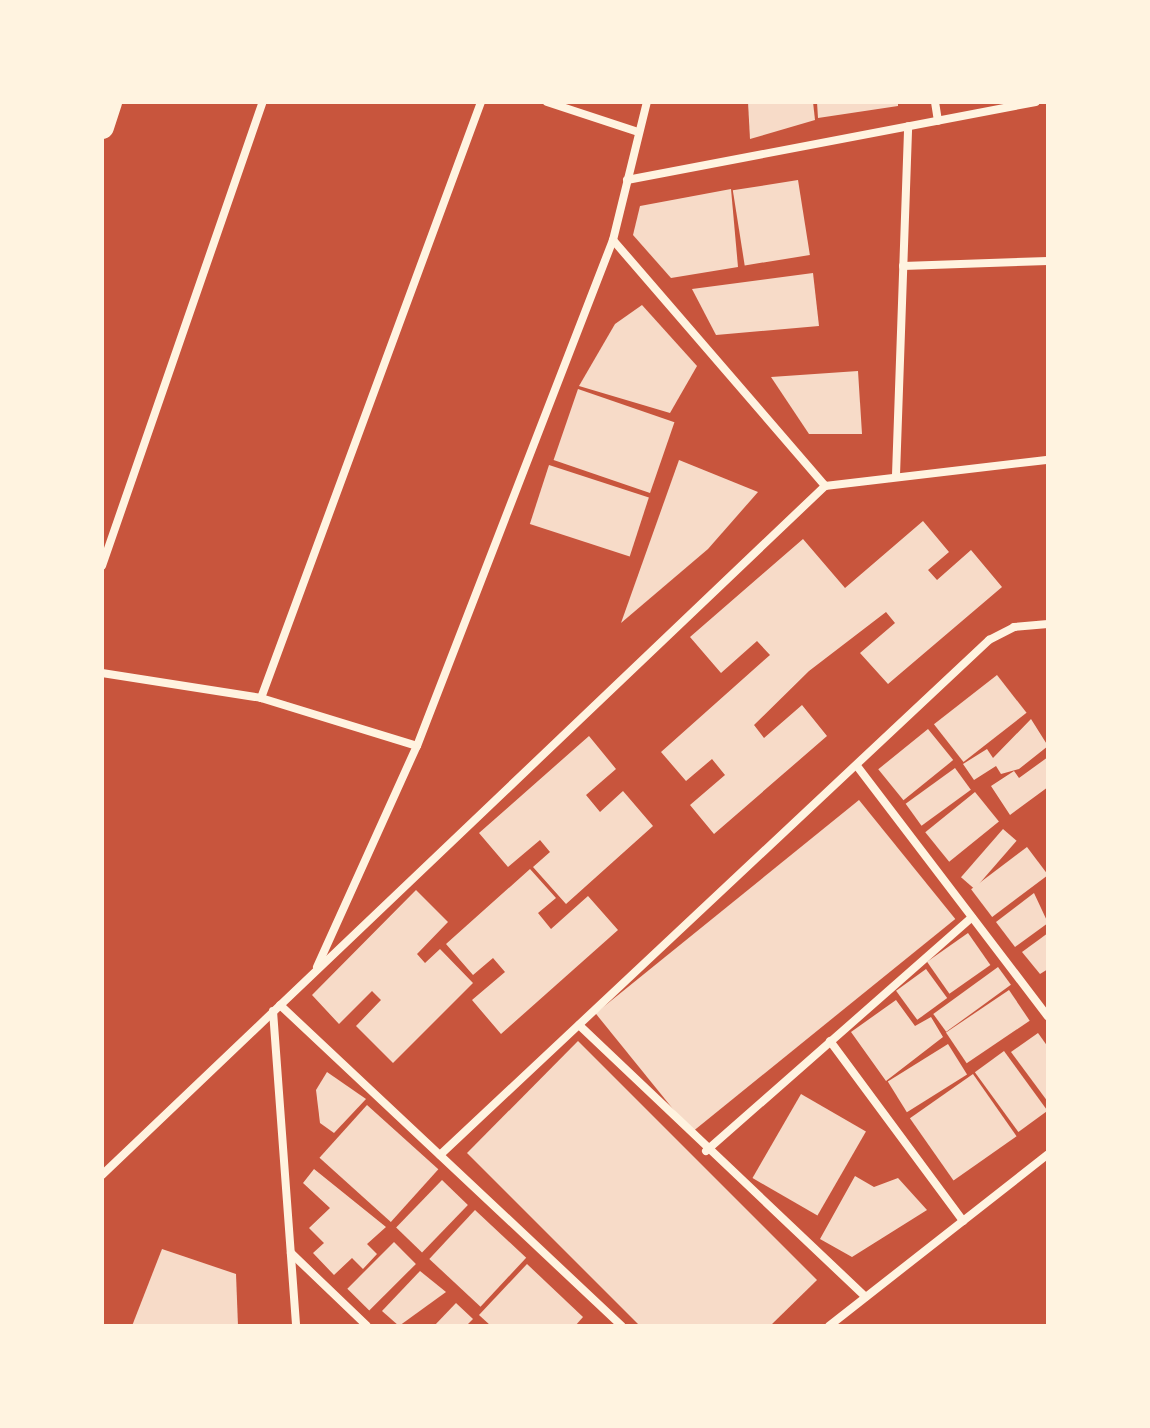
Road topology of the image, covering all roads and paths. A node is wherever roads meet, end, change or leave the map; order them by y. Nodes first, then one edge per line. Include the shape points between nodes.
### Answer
1 (110, 102) edge
2 (263, 102) edge
3 (481, 102) edge
4 (547, 102) edge
5 (647, 102) edge
6 (935, 102) edge
7 (1036, 102) edge
8 (938, 121) junction
9 (908, 126) junction
10 (102, 127) edge
11 (638, 132) junction
12 (627, 180) junction
13 (613, 240) junction
14 (1048, 261) edge
15 (903, 266) junction
16 (1048, 460) edge
17 (896, 475) junction
18 (825, 486) junction
19 (102, 566) edge
20 (1048, 624) edge
21 (102, 673) edge
22 (261, 698) junction
23 (417, 746) junction
24 (857, 766) junction
25 (972, 917) junction
26 (314, 972) junction
27 (277, 1008) junction
28 (1048, 1017) edge
29 (579, 1025) junction
30 (830, 1041) junction
31 (706, 1151) junction
32 (1048, 1154) edge
33 (440, 1155) junction
34 (102, 1175) edge
35 (963, 1221) junction
36 (290, 1252) junction
37 (866, 1297) junction
38 (296, 1326) edge
39 (367, 1326) edge
40 (621, 1326) edge
41 (829, 1326) edge

1 - 10 highway
2 - 19 street
3 - 22 street
4 - 11 street
5 - 11 street
6 - 8 street
7 - 8 street
8 - 9 street
9 - 12 street
9 - 15 street
11 - 12 street
12 - 13 street
13 - 18 street
13 - 23 street
14 - 15 street
15 - 17 street
16 - 17 street
17 - 18 street
18 - 26 street
20 - 24 street via 1014,627 989,640
21 - 22 street
22 - 23 street
23 - 26 street
24 - 25 street
24 - 29 street
25 - 28 street
25 - 30 street
26 - 27 street
27 - 33 street
27 - 34 street
27 - 36 street
29 - 31 street
29 - 33 street
30 - 31 street
30 - 35 street
31 - 37 street
32 - 35 street
33 - 40 street
35 - 37 street
36 - 38 street
36 - 39 street
37 - 41 street

